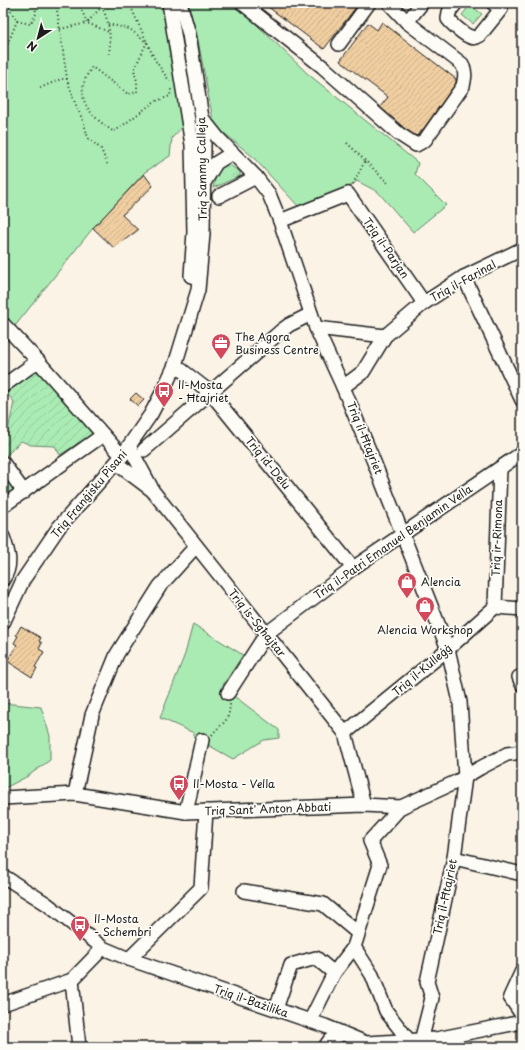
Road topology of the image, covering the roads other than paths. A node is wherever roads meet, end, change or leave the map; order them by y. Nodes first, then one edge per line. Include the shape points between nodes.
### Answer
1 (169, 3) edge
2 (180, 3) edge
3 (242, 3) edge
4 (369, 3) edge
5 (389, 3) edge
6 (422, 3) edge
7 (456, 3) edge
8 (493, 3) edge
9 (407, 22) junction
10 (339, 44) dead end
11 (202, 118) junction
12 (196, 151) junction
13 (233, 155) junction
14 (256, 177) junction
15 (205, 181) junction
16 (219, 196) dead end
17 (280, 221) junction
18 (522, 249) edge
19 (464, 277) junction
20 (424, 302) junction
21 (191, 312) junction
22 (311, 314) junction
23 (3, 324) edge
24 (316, 328) junction
25 (384, 336) junction
26 (38, 361) junction
27 (175, 365) junction
28 (3, 386) edge
29 (343, 387) junction
30 (210, 392) junction
31 (522, 400) edge
32 (103, 435) junction
33 (144, 450) dead end
34 (522, 453) edge
35 (122, 455) junction
36 (3, 463) edge
37 (500, 468) junction
38 (152, 490) junction
39 (24, 492) junction
40 (3, 506) edge
41 (403, 534) junction
42 (3, 536) edge
43 (196, 546) junction
44 (353, 568) junction
45 (3, 579) edge
46 (495, 607) junction
47 (522, 609) edge
48 (3, 623) edge
49 (266, 634) junction
50 (448, 649) junction
51 (229, 693) road end
52 (461, 729) junction
53 (345, 733) junction
54 (202, 741) road end
55 (463, 751) junction
56 (522, 752) edge
57 (480, 768) junction
58 (461, 780) junction
59 (75, 794) junction
60 (3, 798) edge
61 (364, 805) junction
62 (401, 807) junction
63 (206, 811) junction
64 (186, 812) junction
65 (454, 858) junction
66 (522, 874) edge
67 (3, 876) edge
68 (244, 891) dead end
69 (358, 933) junction
70 (354, 947) junction
71 (104, 948) junction
72 (129, 959) junction
73 (522, 971) edge
74 (334, 973) junction
75 (72, 980) junction
76 (3, 1004) edge
77 (276, 1009) junction
78 (522, 1015) edge
79 (310, 1021) junction
80 (522, 1022) edge
81 (325, 1026) junction
82 (342, 1034) junction
83 (414, 1043) edge
84 (439, 1043) edge
85 (79, 1047) edge
86 (321, 1047) edge
87 (325, 1047) edge

1 - 12 street, Triq Sammy Calleja
2 - 11 street, Triq Sammy Calleja via 189,34
3 - 9 street via 399,134 416,145 425,140 463,86 466,77 462,64
4 - 10 street
5 - 9 street
6 - 9 street
7 - 8 street via 449,12 448,19 471,38 480,35 501,9
11 - 12 street, Triq Sammy Calleja
11 - 13 street, Triq il-Ħtajriet
12 - 13 street, Triq il-Ħtajriet via 220,146
12 - 15 street, Triq Sammy Calleja
12 - 21 street, Triq Sammy Calleja
13 - 14 street, Triq il-Ħtajriet
13 - 15 street via 216,163
14 - 16 street
14 - 17 street, Triq il-Ħtajriet via 269,194
15 - 21 street, Triq Sammy Calleja via 198,290
17 - 20 street, Triq il-Parjan via 348,194
17 - 22 street, Triq il-Ħtajriet
18 - 19 street, Triq il-Farinal
19 - 20 street, Triq il-Farinal
19 - 31 street
20 - 25 street, Triq il-Farinal
21 - 27 street, Triq Sammy Calleja
22 - 24 street, Triq il-Ħtajriet
22 - 30 street via 281,331
23 - 26 street, Triq is-Sgħajtar
24 - 25 street
24 - 29 street, Triq il-Ħtajriet
25 - 29 street, Triq il-Farinal via 363,372
26 - 28 street
26 - 32 street, Triq is-Sgħajtar
27 - 30 street, Triq id-Delu
27 - 35 street, Triq Franġisku Pisani via 151,414
29 - 41 street, Triq il-Ħtajriet
30 - 33 street
30 - 44 street, Triq id-Delu
32 - 35 street, Triq is-Sgħajtar
32 - 39 street
34 - 37 street, Triq il-Patri Emanuel Benjamin Vella
35 - 38 street, Triq is-Sgħajtar
35 - 38 street
35 - 48 street, Triq Franġisku Pisani via 59,527 23,580
36 - 39 street
37 - 41 street, Triq il-Patri Emanuel Benjamin Vella
37 - 46 street, Triq ir-Rimona
38 - 43 street, Triq is-Sgħajtar
39 - 40 street
41 - 44 street, Triq il-Patri Emanuel Benjamin Vella
41 - 50 street, Triq il-Ħtajriet
42 - 45 street via 9,561
43 - 49 street, Triq is-Sgħajtar
43 - 59 street via 160,586 117,654 92,715
44 - 49 street, Triq il-Patri Emanuel Benjamin Vella
46 - 47 street
46 - 50 street, Triq il-Kulleġġ
49 - 51 street
49 - 53 street, Triq is-Sgħajtar
50 - 52 street, Triq il-Ħtajriet via 460,702
50 - 53 street, Triq il-Kulleġġ
52 - 55 street, Triq il-Ħtajriet
52 - 58 street, Triq il-Ħtajriet
53 - 61 street, Triq is-Sgħajtar
54 - 64 street
55 - 57 street
55 - 58 street, Triq il-Ħtajriet
56 - 57 street, Triq Sant' Anton Abbati via 507,754
57 - 58 street, Triq Sant' Anton Abbati
58 - 62 street, Triq Sant' Anton Abbati
58 - 65 street, Triq il-Ħtajriet
59 - 60 street, Triq Sant' Anton Abbati
59 - 64 street, Triq Sant' Anton Abbati
61 - 62 street, Triq Sant' Anton Abbati
61 - 63 street, Triq Sant' Anton Abbati
62 - 69 street via 370,840 380,866
63 - 64 street, Triq Sant' Anton Abbati
63 - 72 street via 201,888
65 - 66 street
65 - 83 street, Triq il-Ħtajriet via 426,982 432,998
67 - 71 street, Triq il-Bażilika via 47,904
68 - 69 street via 323,904
69 - 70 street
70 - 74 street
70 - 83 street via 372,975 386,1011
71 - 72 street, Triq il-Bażilika
71 - 75 street
72 - 77 street, Triq il-Bażilika
73 - 78 street via 510,997
74 - 77 street via 316,958 292,965
74 - 79 street
75 - 76 street
75 - 85 street
77 - 79 street, Triq il-Bażilika
79 - 81 street, Triq il-Bażilika
80 - 84 street, Triq il-Bażilika
81 - 82 street, Triq il-Bażilika
81 - 86 street
82 - 83 street, Triq il-Bażilika via 366,1043
82 - 87 street via 330,1040
83 - 84 street, Triq il-Bażilika

